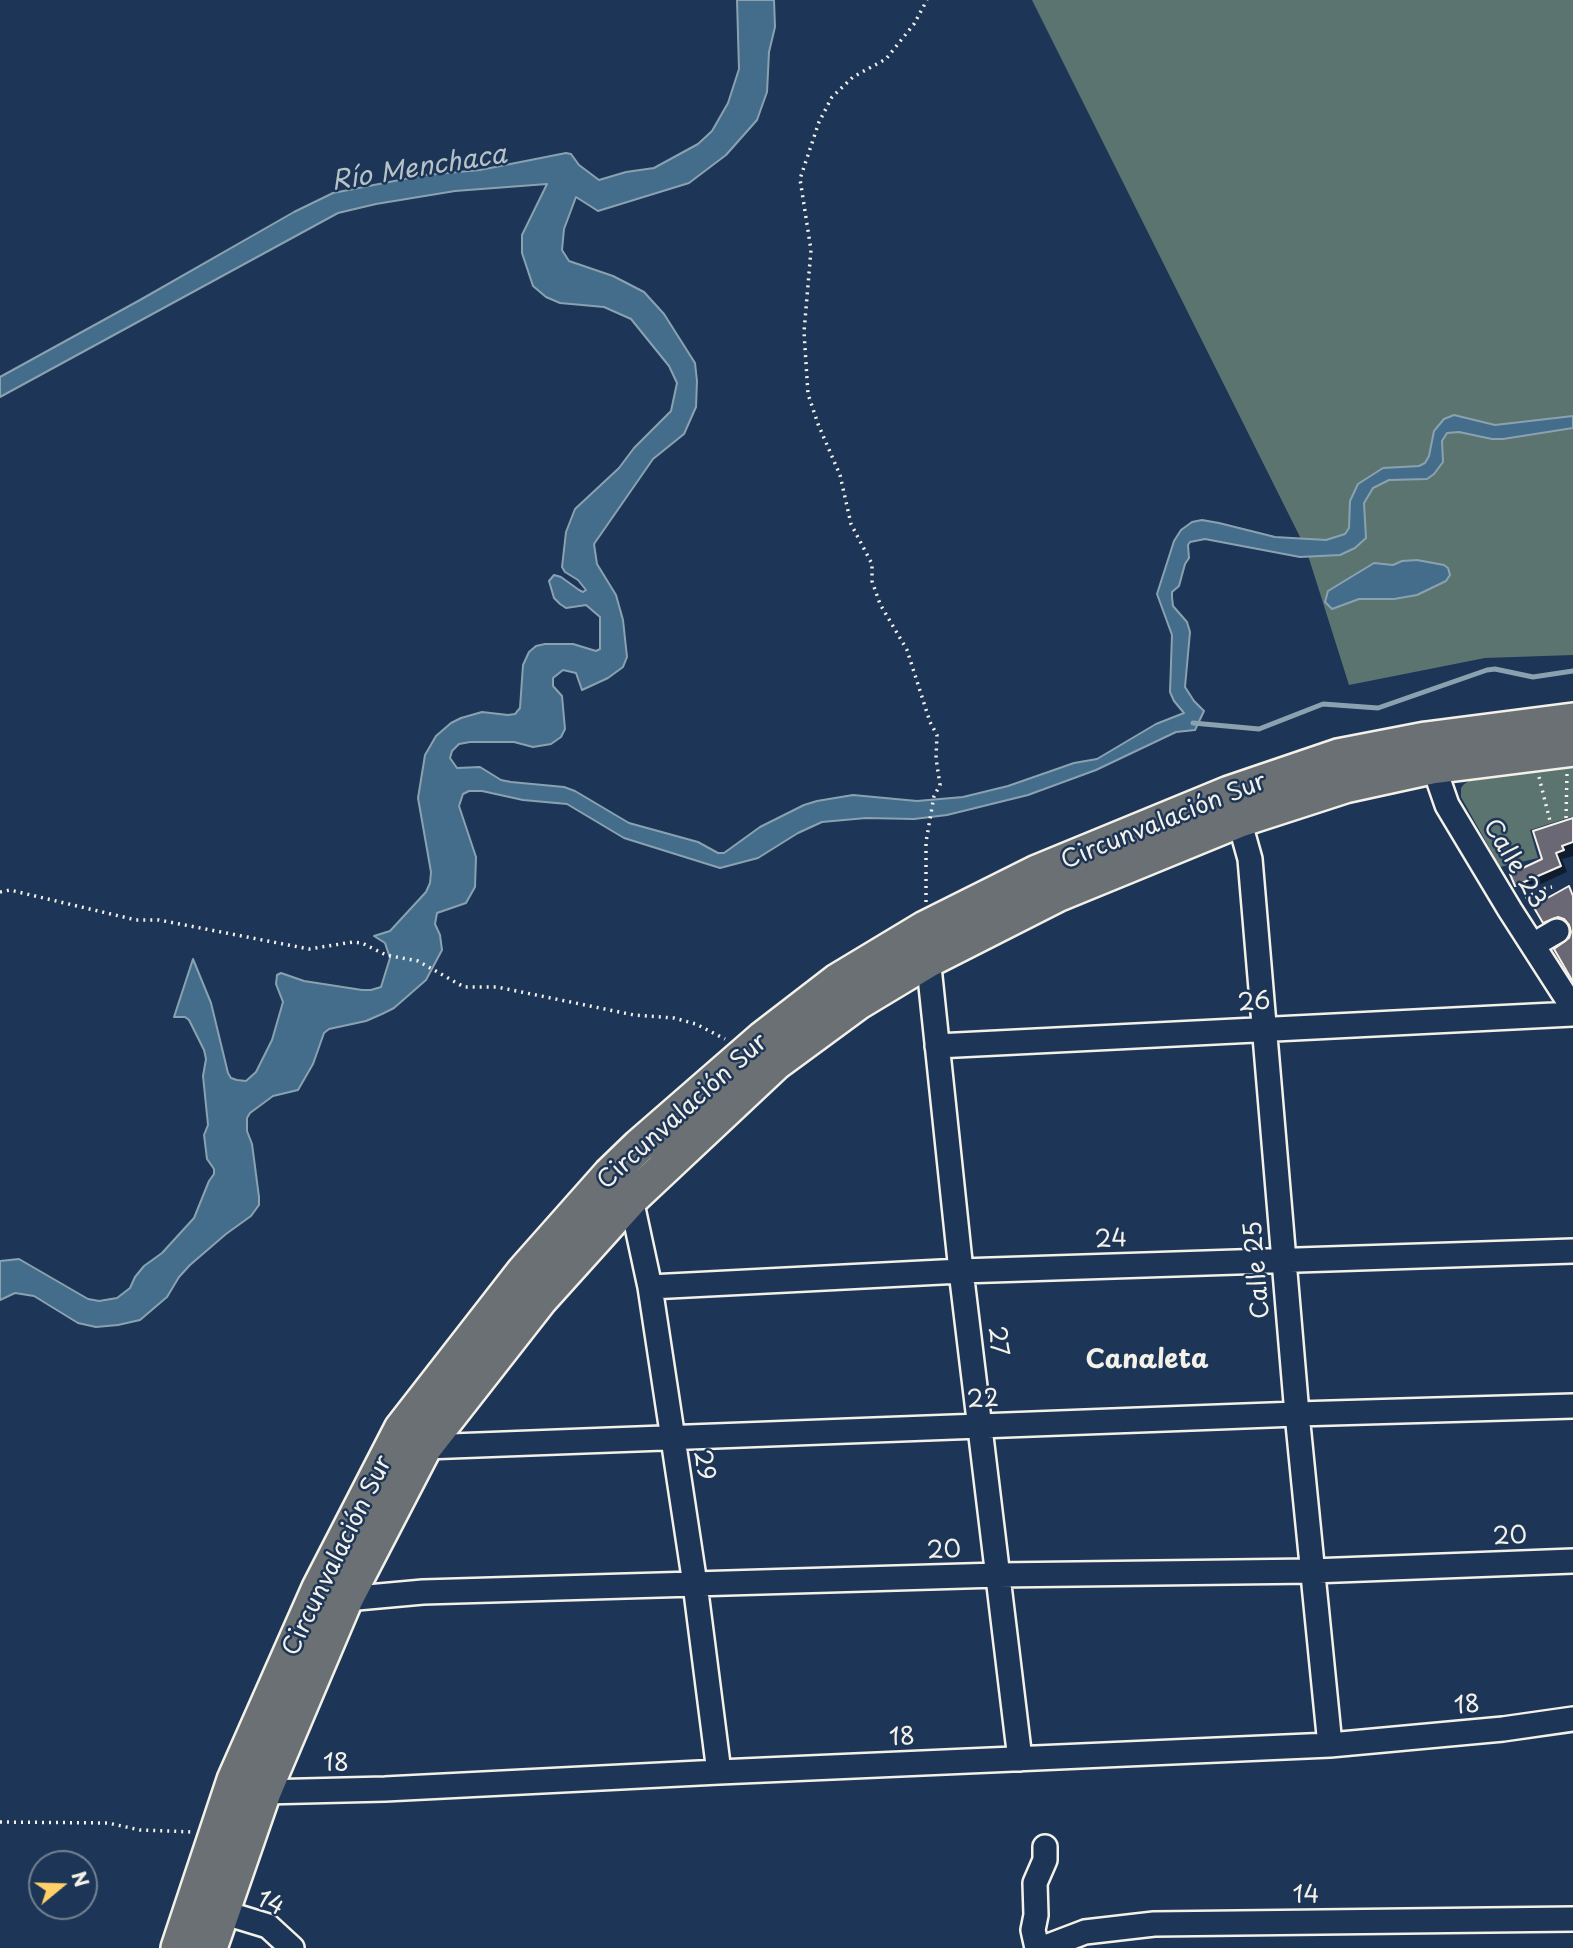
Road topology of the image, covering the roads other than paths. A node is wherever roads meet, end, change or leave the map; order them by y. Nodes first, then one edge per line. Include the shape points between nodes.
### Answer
1 (1573, 720) edge
2 (1429, 753) junction
3 (1570, 760) edge
4 (1235, 807) junction
5 (925, 928) junction
6 (1558, 931) dead end
7 (1533, 945) junction
8 (927, 961) junction
9 (1573, 1008) edge
10 (1573, 1014) edge
11 (1265, 1029) junction
12 (937, 1046) junction
13 (610, 1174) junction
14 (631, 1199) junction
15 (1573, 1251) edge
16 (1283, 1260) junction
17 (961, 1271) junction
18 (650, 1287) junction
19 (1573, 1406) edge
20 (1297, 1414) junction
21 (981, 1427) junction
22 (413, 1438) junction
23 (672, 1438) junction
24 (1573, 1561) edge
25 (1312, 1571) junction
26 (998, 1575) junction
27 (695, 1584) junction
28 (332, 1594) junction
29 (1573, 1719) edge
30 (1330, 1745) junction
31 (1020, 1759) junction
32 (719, 1772) junction
33 (249, 1786) junction
34 (1045, 1847) dead end
35 (222, 1912) junction
36 (1573, 1919) edge
37 (178, 1948) edge
38 (211, 1948) edge
39 (292, 1948) edge
40 (1037, 1948) edge
41 (1042, 1948) edge

1 - 2 highway, Circunvalación Sur
2 - 3 highway, Circunvalación Sur
2 - 4 highway, Circunvalación Sur via 1338,756
2 - 7 street, Calle 23 via 1447,805
4 - 5 highway, Circunvalación Sur via 1037,872
4 - 8 highway, Circunvalación Sur
4 - 11 street, Calle 25 via 1250,859
5 - 8 street, 27
5 - 13 highway, Circunvalación Sur via 837,981 763,1038
6 - 7 street
7 - 9 street, Calle 23
8 - 12 street, 27
8 - 14 highway, Circunvalación Sur via 859,1002 776,1063
10 - 11 street, 26
11 - 12 street, 26
11 - 16 street, Calle 25
12 - 17 street, 27
13 - 14 street, 29
13 - 22 highway, Circunvalación Sur via 524,1271
14 - 18 street, 29
14 - 22 highway, Circunvalación Sur
15 - 16 street, 24
16 - 17 street, 24
16 - 20 street, Calle 25
17 - 18 street, 24
17 - 21 street, 27
18 - 23 street, 29
19 - 20 street, 22
20 - 21 street, 22
20 - 25 street, Calle 25
21 - 23 street, 22
21 - 26 street, 27
22 - 23 street, 22
22 - 28 highway, Circunvalación Sur
23 - 27 street, 29
24 - 25 street, 20
25 - 26 street, 20
25 - 30 street, Calle 25
26 - 27 street, 20
26 - 31 street, 27
27 - 28 street, 20
27 - 32 street, 29
28 - 33 highway, Circunvalación Sur
29 - 30 street, 18
30 - 31 street, 18
31 - 32 street, 18
32 - 33 street, 18 via 483,1786
33 - 35 highway, Circunvalación Sur
33 - 37 highway, Circunvalación Sur
34 - 40 street via 1035,1883
35 - 38 highway, Circunvalación Sur
35 - 39 street, 14 via 268,1926
36 - 41 street, 14 via 1154,1924 1085,1932

